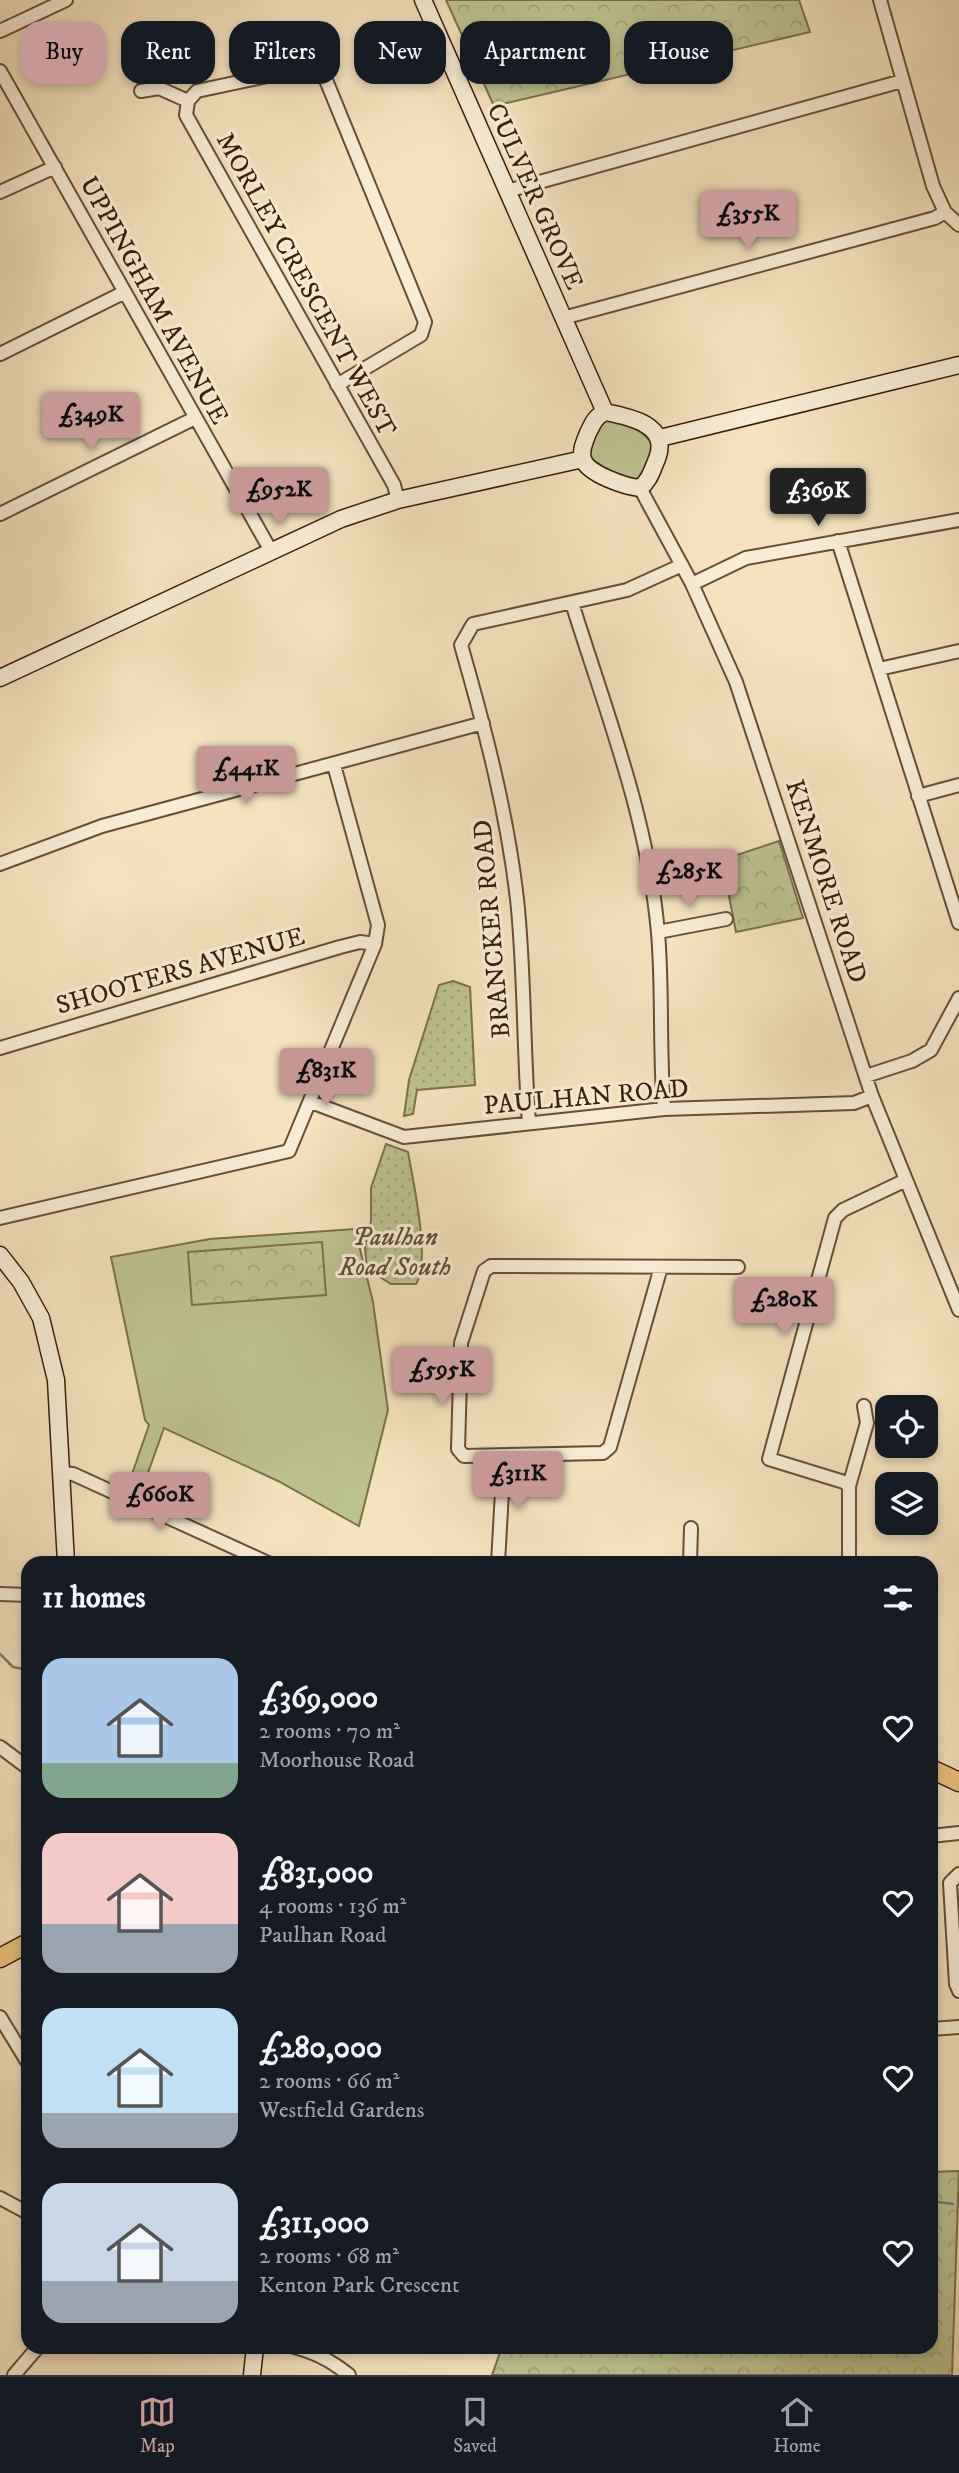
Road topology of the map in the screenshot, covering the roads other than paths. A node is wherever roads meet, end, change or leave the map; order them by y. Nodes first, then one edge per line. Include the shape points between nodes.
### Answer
1 (66, 0) edge
2 (422, 0) edge
3 (880, 0) edge
4 (0, 30) edge
5 (0, 71) edge
6 (902, 81) junction
7 (141, 91) dead end
8 (192, 96) junction
9 (55, 167) junction
10 (0, 191) edge
11 (507, 191) junction
12 (945, 212) junction
13 (959, 225) edge
14 (125, 292) junction
15 (563, 318) junction
16 (0, 354) edge
17 (959, 365) edge
18 (337, 385) junction
19 (605, 412) junction
20 (195, 418) junction
21 (660, 438) junction
22 (583, 459) junction
23 (640, 488) junction
24 (398, 500) junction
25 (0, 514) edge
26 (959, 520) edge
27 (838, 541) junction
28 (271, 551) junction
29 (682, 565) junction
30 (692, 584) junction
31 (572, 603) junction
32 (959, 652) edge
33 (878, 669) junction
34 (0, 678) edge
35 (483, 723) junction
36 (334, 765) junction
37 (959, 785) edge
38 (918, 796) junction
39 (0, 864) edge
40 (726, 919) dead end
41 (959, 923) edge
42 (658, 932) junction
43 (375, 944) junction
44 (959, 998) edge
45 (0, 1048) edge
46 (866, 1076) junction
47 (872, 1096) junction
48 (310, 1102) junction
49 (664, 1108) junction
50 (529, 1122) junction
51 (906, 1180) junction
52 (0, 1218) edge
53 (0, 1255) edge
54 (661, 1266) junction
55 (737, 1267) dead end
56 (957, 1297) edge
57 (959, 1310) edge
58 (864, 1406) dead end
59 (504, 1457) junction
60 (61, 1473) junction
61 (849, 1486) junction
62 (691, 1528) dead end
63 (66, 1556) edge
64 (253, 1556) edge
65 (498, 1556) edge
66 (690, 1556) edge
67 (849, 1556) edge
68 (0, 1594) edge
69 (21, 1595) edge
70 (0, 1747) edge
71 (21, 1763) edge
72 (938, 1772) edge
73 (959, 1782) edge
74 (959, 1833) edge
75 (938, 1835) edge
76 (959, 1874) edge
77 (21, 1947) edge
78 (0, 1958) edge
79 (959, 1991) edge
80 (0, 2017) edge
81 (959, 2027) edge
82 (938, 2028) edge
83 (21, 2052) edge
84 (0, 2198) edge
85 (21, 2210) edge
86 (32, 2354) edge
87 (254, 2354) edge
88 (314, 2354) edge
89 (14, 2375) edge
90 (252, 2375) edge
91 (349, 2375) edge

1 - 4 street
2 - 11 street, CULVER GROVE
3 - 6 street
5 - 9 street, UPPINGHAM AVENUE
6 - 11 street
6 - 12 street
7 - 8 street via 159,88
8 - 18 street, MORLEY CRESCENT WEST via 186,115
8 - 18 street via 305,68 326,80 425,322 421,335
9 - 10 street
9 - 14 street, UPPINGHAM AVENUE
11 - 15 street, CULVER GROVE
12 - 13 street
12 - 15 street
14 - 16 street
14 - 20 street, UPPINGHAM AVENUE
15 - 19 street, CULVER GROVE
17 - 21 street
18 - 24 street, MORLEY CRESCENT WEST
19 - 21 street via 654,430
19 - 22 street via 596,417 583,444
20 - 25 street
20 - 28 street, UPPINGHAM AVENUE
21 - 23 street via 661,449 648,481
22 - 23 street via 587,467 625,487
22 - 24 street
23 - 29 street, KENMORE ROAD
24 - 28 street via 341,519
26 - 27 street
27 - 30 street via 746,558
27 - 33 street
28 - 34 street
29 - 30 street, KENMORE ROAD
29 - 31 street, BRANCKER ROAD via 627,590
30 - 46 street, KENMORE ROAD via 749,717
31 - 35 street, BRANCKER ROAD via 473,624 465,633 461,645
31 - 42 street via 622,753 640,823
32 - 33 street
33 - 38 street
35 - 36 street
35 - 50 street, BRANCKER ROAD via 502,798 517,902
36 - 39 street via 102,826
36 - 43 street via 378,925
37 - 38 street
38 - 41 street
40 - 42 street
42 - 49 street
43 - 45 street, SHOOTERS AVENUE via 340,947
43 - 48 street
44 - 46 street via 931,1050
46 - 47 street, KENMORE ROAD
47 - 49 street, PAULHAN ROAD via 854,1103
47 - 51 street, KENMORE ROAD
48 - 50 street, PAULHAN ROAD via 404,1137
48 - 52 street via 289,1151
49 - 50 street, PAULHAN ROAD
51 - 56 street, KENMORE ROAD
51 - 61 street via 835,1218 769,1459
53 - 60 street via 41,1318 56,1380
54 - 55 street
54 - 59 street via 610,1447 603,1453
54 - 59 street via 491,1266 484,1271 461,1343 458,1449 464,1456
56 - 57 street, KENMORE ROAD
58 - 61 street via 867,1423
59 - 65 street
60 - 63 street
60 - 64 street via 73,1474
61 - 67 street
62 - 66 street
68 - 69 street
70 - 71 street
72 - 73 main road
74 - 75 street
76 - 79 street via 950,1883
77 - 78 main road
80 - 83 street
81 - 82 street
84 - 85 street
86 - 89 street
87 - 90 street
88 - 91 street

